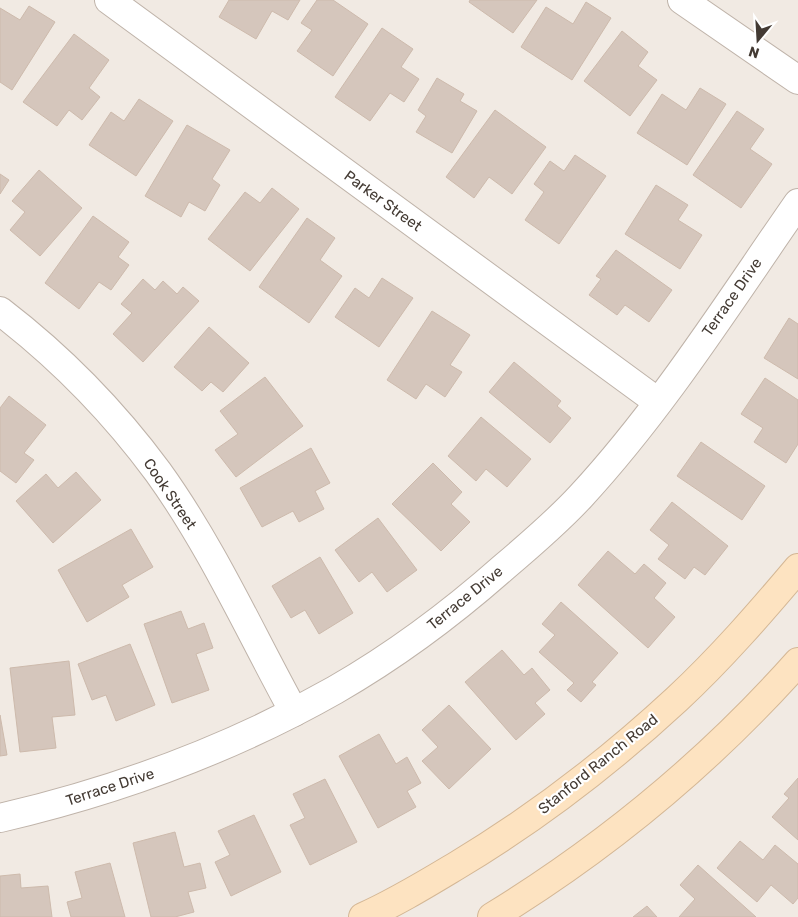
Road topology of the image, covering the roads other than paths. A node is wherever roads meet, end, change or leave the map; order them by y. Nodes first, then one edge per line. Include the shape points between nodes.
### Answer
1 (109, 0) edge
2 (682, 0) edge
3 (798, 80) edge
4 (798, 203) edge
5 (0, 311) edge
6 (658, 402) junction
7 (798, 568) edge
8 (798, 662) edge
9 (294, 712) junction
10 (0, 818) edge
11 (363, 917) edge
12 (492, 917) edge

1 - 6 street, Parker Street
2 - 3 street
4 - 6 street, Terrace Drive
5 - 9 street, Cook Street via 92,392 158,473 213,559
6 - 9 street, Terrace Drive via 580,497 481,588 390,655
7 - 11 main road, Stanford Ranch Road via 678,698 582,780 482,850
8 - 12 main road via 767,697 673,786 569,867
9 - 10 street, Terrace Drive via 169,768 51,806

